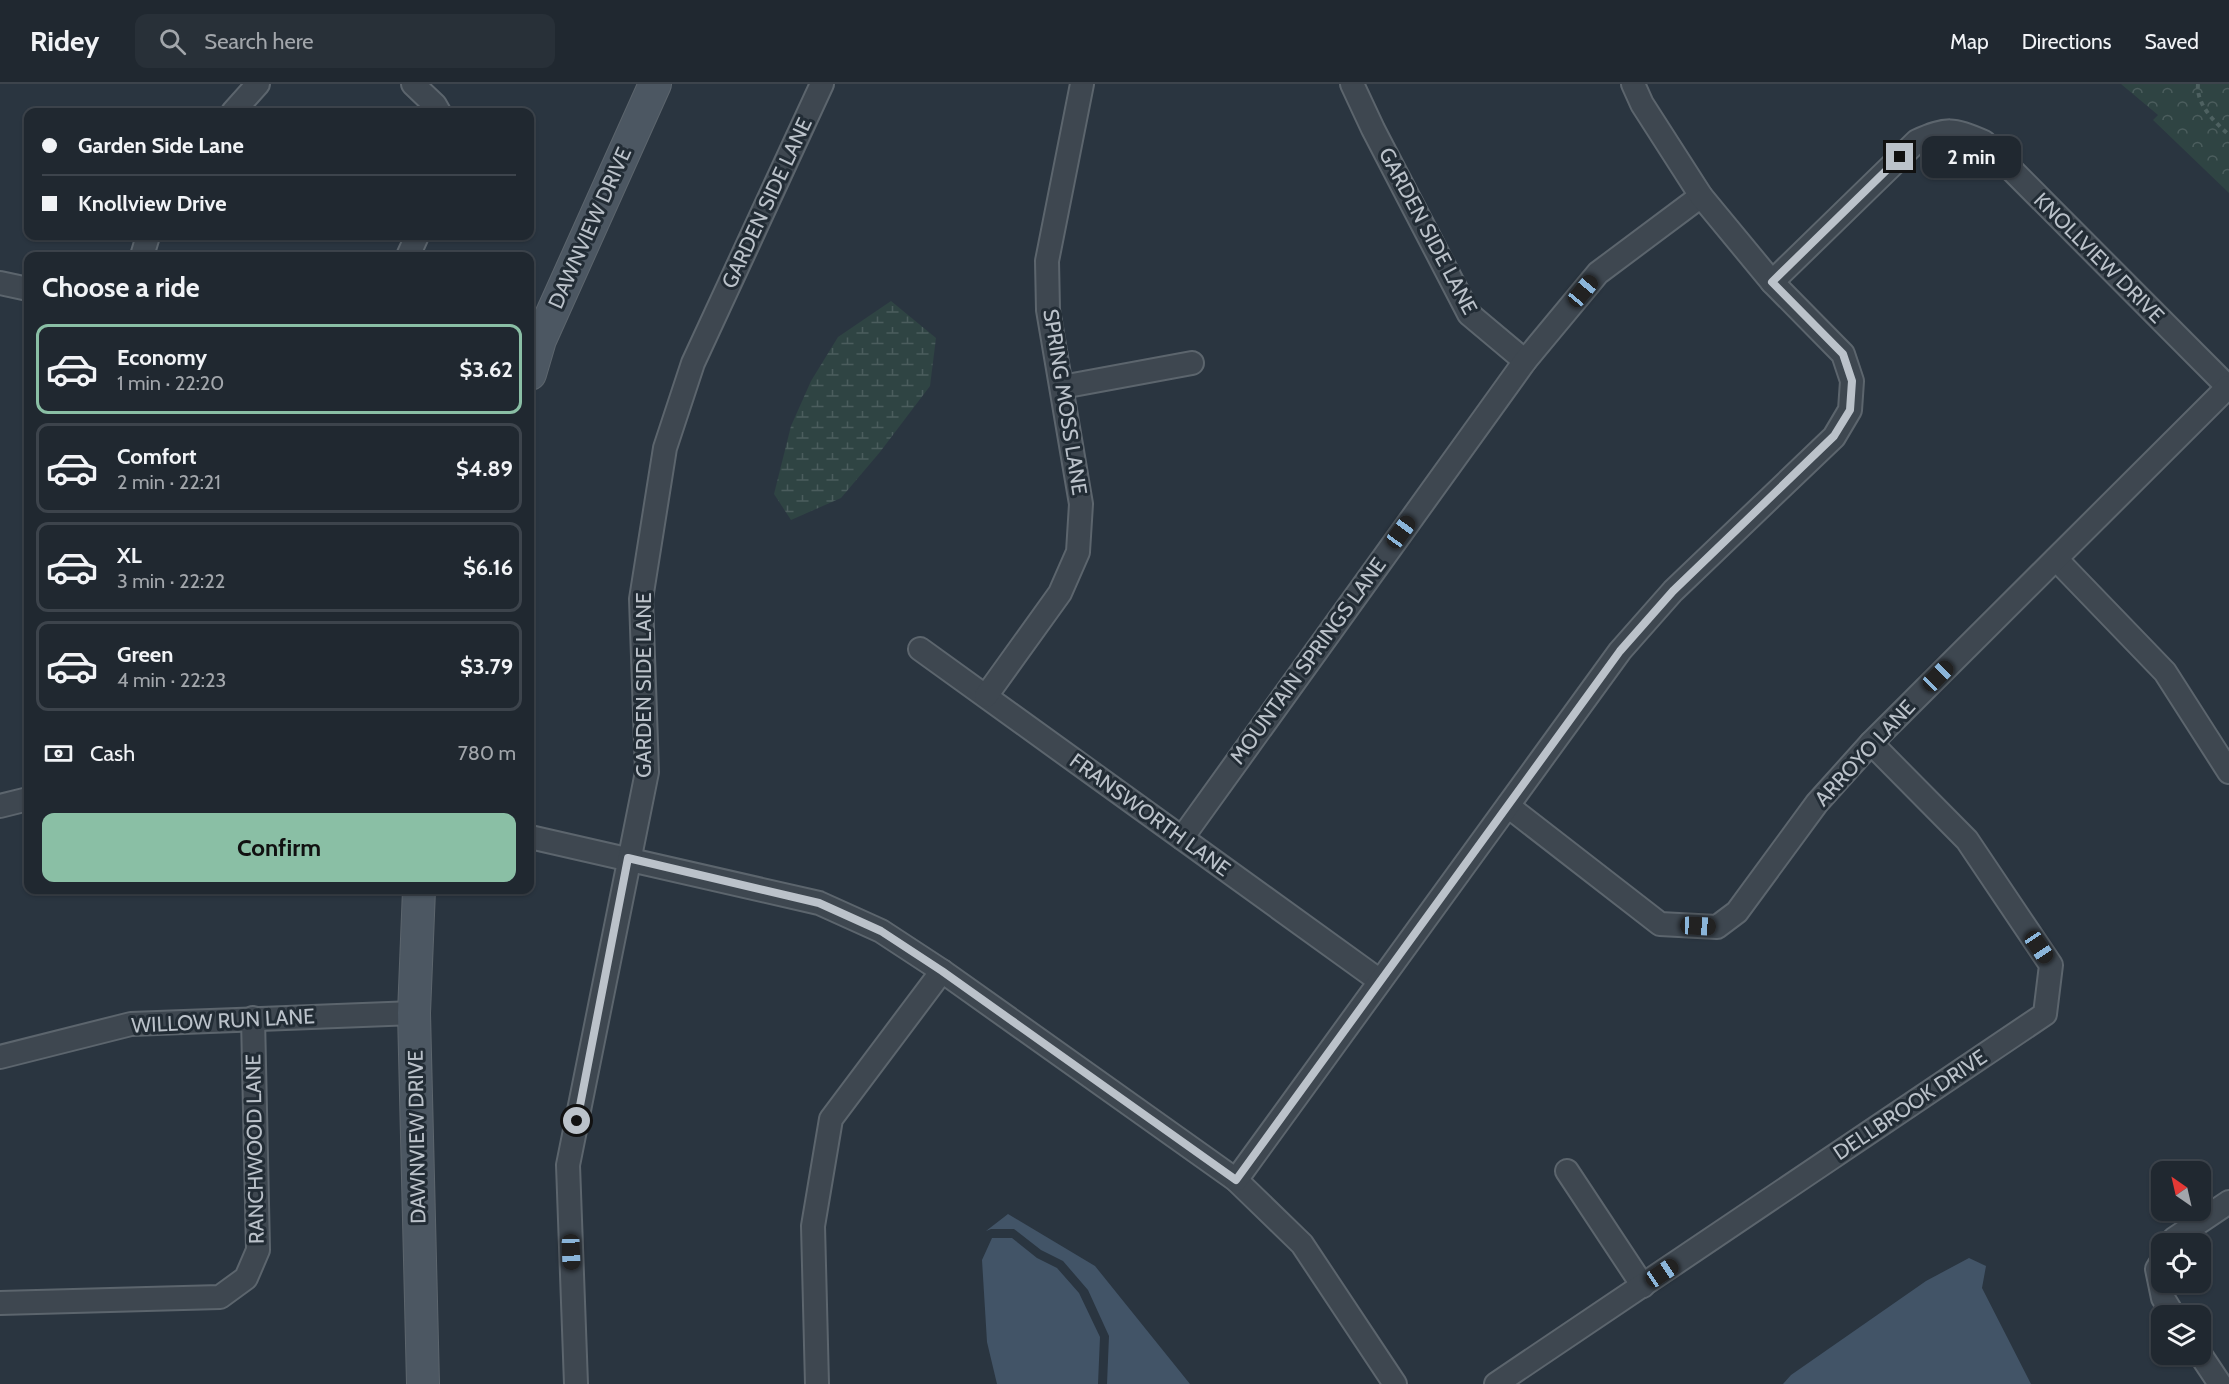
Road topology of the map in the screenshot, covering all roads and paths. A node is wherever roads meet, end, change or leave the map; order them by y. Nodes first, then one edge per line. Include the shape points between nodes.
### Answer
1 (258, 84) edge
2 (413, 84) edge
3 (656, 84) edge
4 (822, 84) edge
5 (1082, 84) edge
6 (1352, 84) edge
7 (1633, 84) edge
8 (2198, 84) edge
9 (237, 108) edge
10 (437, 108) edge
11 (2229, 135) edge
12 (1701, 196) junction
13 (1772, 282) junction
14 (0, 283) edge
15 (24, 288) edge
16 (534, 360) edge
17 (1525, 361) junction
18 (1192, 363) dead end
19 (1062, 387) junction
20 (2229, 388) edge
21 (2056, 559) junction
22 (920, 649) dead end
23 (986, 696) junction
24 (1871, 743) junction
25 (2229, 772) edge
26 (24, 801) edge
27 (0, 806) edge
28 (1508, 806) junction
29 (534, 838) edge
30 (1182, 838) junction
31 (628, 858) junction
32 (419, 894) edge
33 (942, 971) junction
34 (1380, 981) junction
35 (414, 1013) junction
36 (253, 1018) junction
37 (0, 1057) edge
38 (1567, 1171) dead end
39 (1236, 1180) junction
40 (2229, 1202) edge
41 (2183, 1233) edge
42 (1643, 1286) junction
43 (0, 1303) edge
44 (2207, 1365) edge
45 (423, 1384) edge
46 (576, 1384) edge
47 (817, 1384) edge
48 (1395, 1384) edge
49 (1496, 1384) edge
50 (2220, 1384) edge

1 - 9 street
2 - 10 street
3 - 16 street, DAWNVIEW DRIVE
4 - 31 street, GARDEN SIDE LANE via 693,363 665,448 640,599 647,772
5 - 19 street, SPRING MOSS LANE via 1047,261 1048,310
6 - 17 street, GARDEN SIDE LANE via 1469,314
7 - 12 street
8 - 11 path via 2203,106
12 - 13 street
12 - 17 street, MOUNTAIN SPRINGS LANE via 1598,273
13 - 20 street, KNOLLVIEW DRIVE via 1917,141 1940,131 1963,132 1984,142
13 - 28 street via 1843,354 1852,381 1850,410 1834,436 1673,591 1620,651
14 - 15 street
17 - 30 street, MOUNTAIN SPRINGS LANE
18 - 19 street
19 - 23 street, SPRING MOSS LANE via 1082,504 1078,552 1060,593
20 - 21 street, ARROYO LANE
21 - 24 street, ARROYO LANE
21 - 25 street via 2165,672
22 - 23 street, FRANSWORTH LANE
23 - 30 street, FRANSWORTH LANE
24 - 28 street, ARROYO LANE via 1817,803 1737,912 1717,927 1660,924
24 - 42 street, DELLBROOK DRIVE via 1967,840 2051,964 2046,1014
26 - 27 street
28 - 34 street
29 - 31 street
30 - 34 street, FRANSWORTH LANE
31 - 33 street via 819,903 881,931
31 - 46 street, GARDEN SIDE LANE via 568,1165
32 - 35 street, DAWNVIEW DRIVE
33 - 39 street
33 - 47 street via 831,1119 813,1226
34 - 39 street
35 - 36 street, WILLOW RUN LANE
35 - 45 street, DAWNVIEW DRIVE
36 - 37 street, WILLOW RUN LANE via 131,1024
36 - 43 street, RANCHWOOD LANE via 258,1250 246,1278 220,1297
38 - 42 street
39 - 48 street via 1302,1244
40 - 41 street
42 - 49 street, DELLBROOK DRIVE
44 - 50 street

